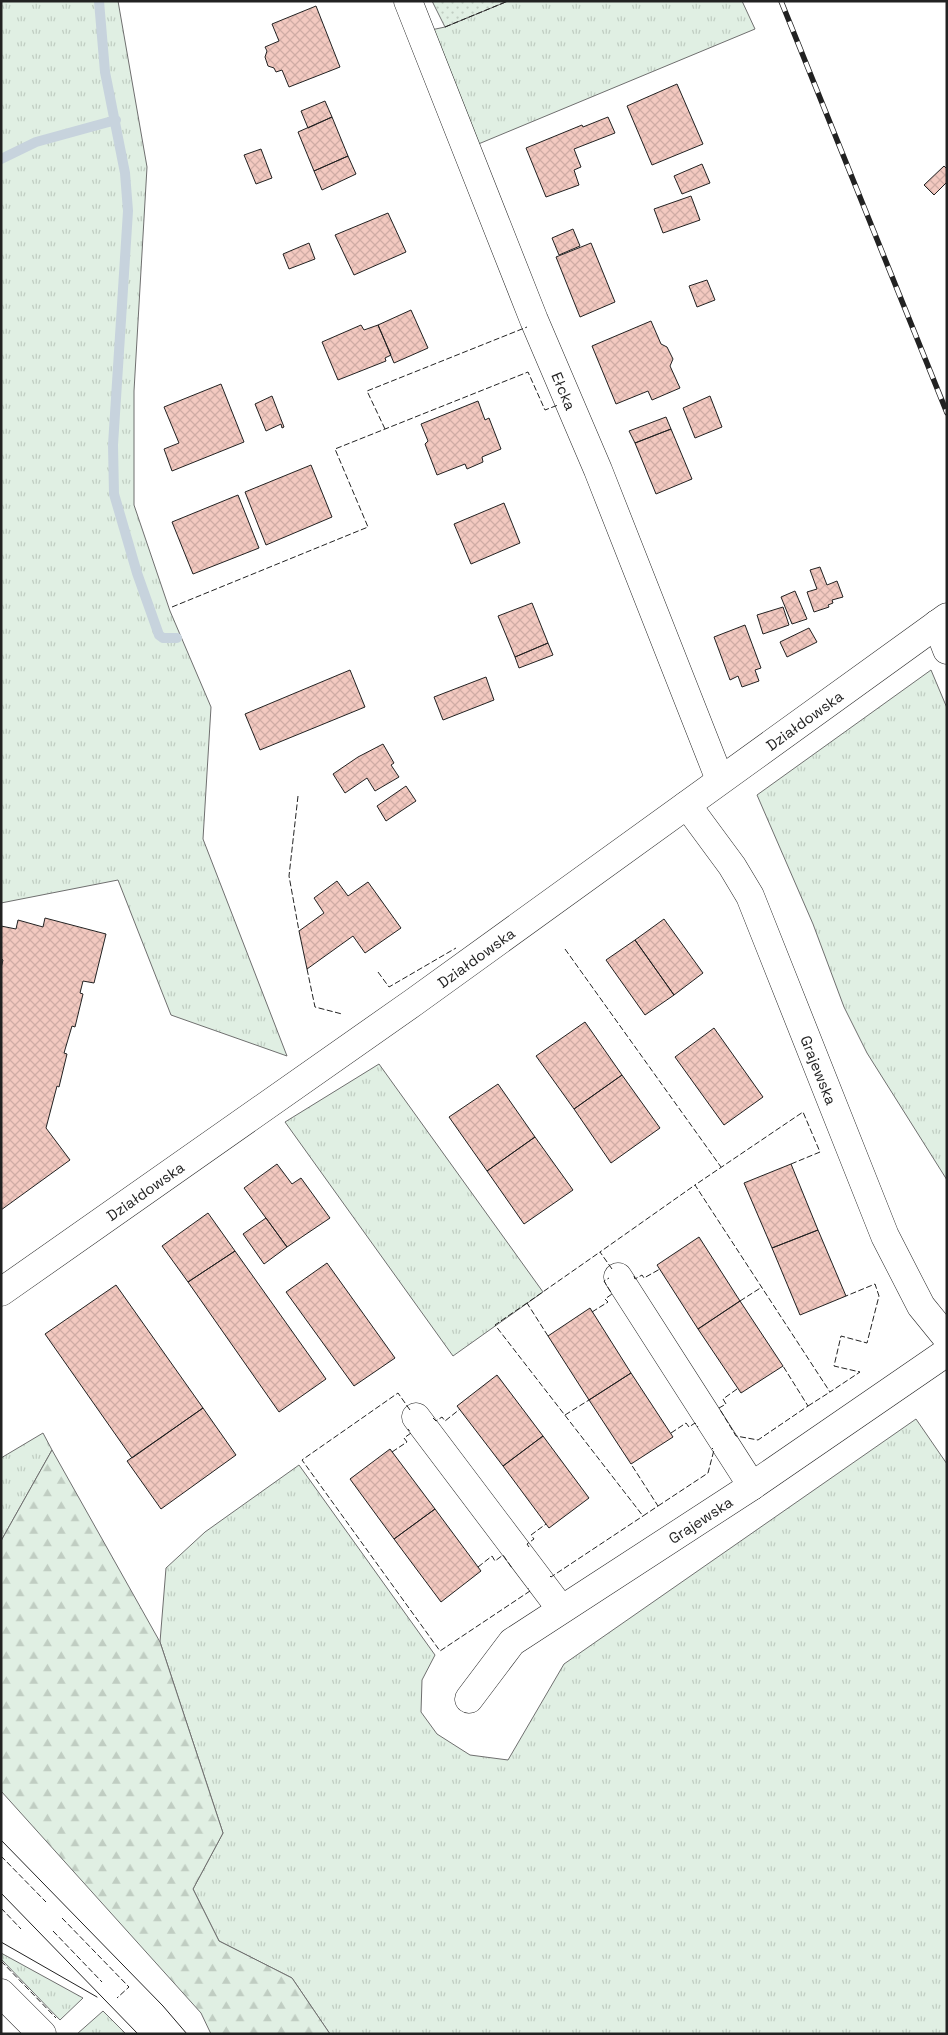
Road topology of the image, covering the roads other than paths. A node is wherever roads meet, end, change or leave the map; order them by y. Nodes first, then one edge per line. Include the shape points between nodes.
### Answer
1 (408, 1) edge
2 (942, 621) edge
3 (947, 650) edge
4 (720, 780) junction
5 (687, 805) junction
6 (618, 1277) dead end
7 (1, 1292) edge
8 (947, 1338) edge
9 (947, 1352) edge
10 (416, 1417) dead end
11 (752, 1486) junction
12 (561, 1609) junction
13 (469, 1699) dead end
14 (1, 1993) edge
15 (42, 2034) edge

1 - 4 street, Ełcka
2 - 3 street
2 - 4 street, Działdowska
4 - 5 street, Działdowska
5 - 7 street, Działdowska via 421,997
5 - 8 street, Grajewska via 750,896 885,1236 921,1306
6 - 11 street
9 - 11 street, Grajewska
10 - 12 street
11 - 12 street, Grajewska
12 - 13 street, Grajewska via 512,1642
14 - 15 street

